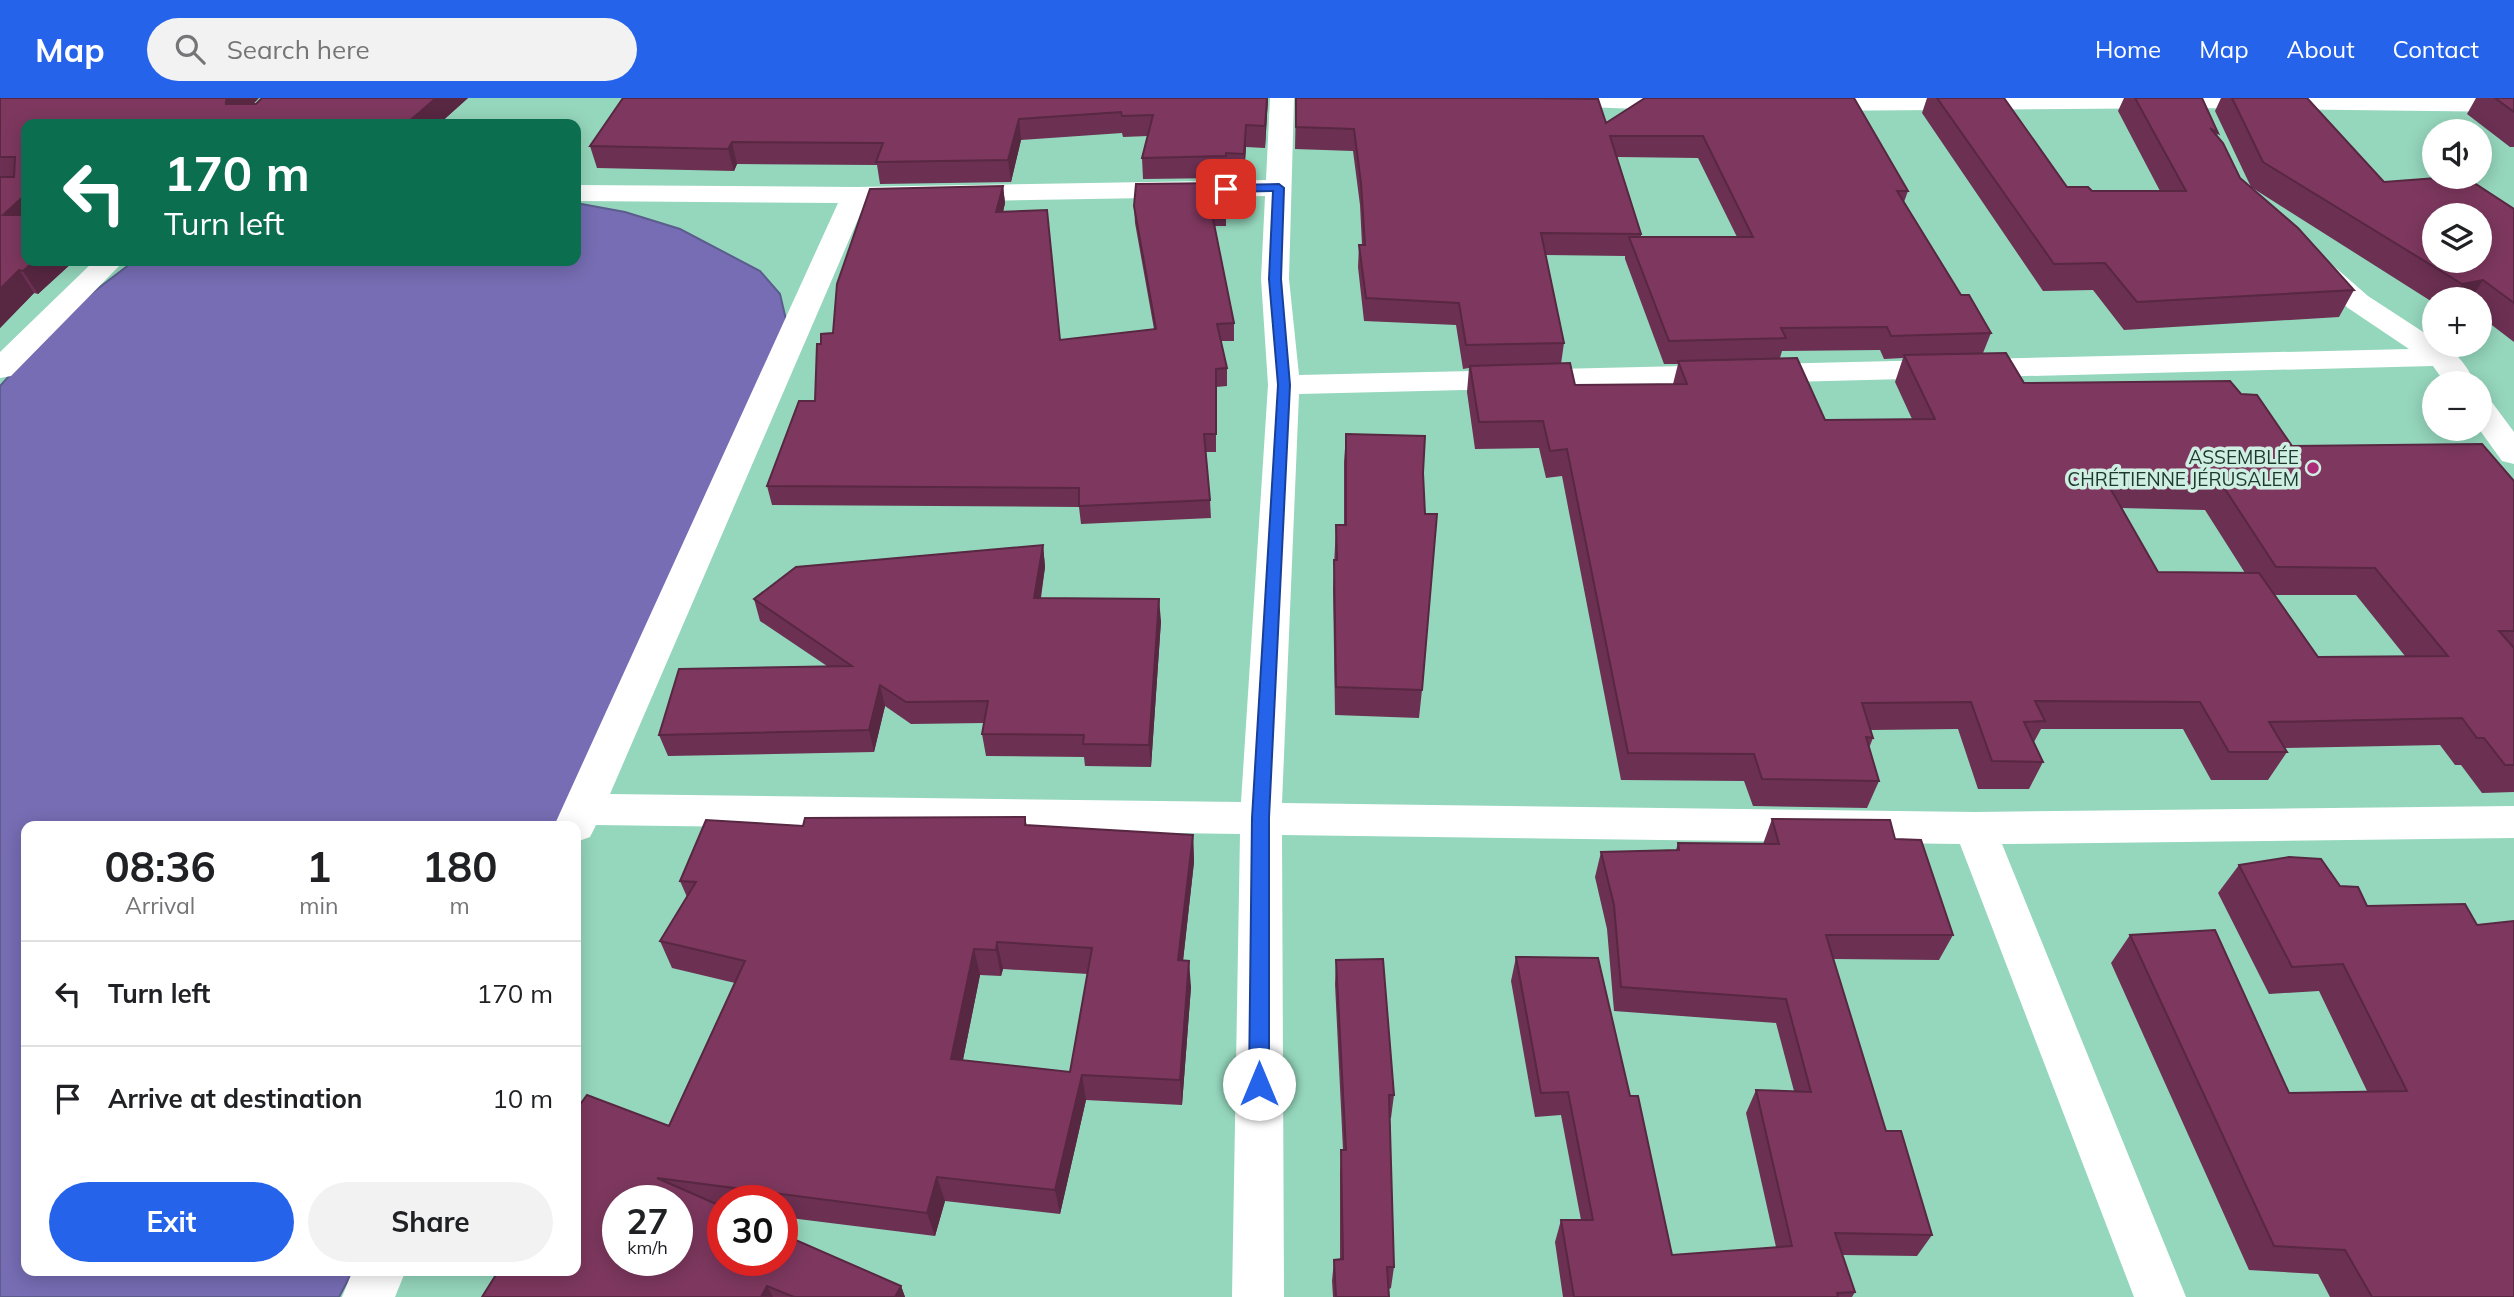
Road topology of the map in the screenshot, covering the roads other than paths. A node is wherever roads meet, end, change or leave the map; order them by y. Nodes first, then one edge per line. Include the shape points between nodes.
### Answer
1 (1282, 98) edge
2 (1531, 98) edge
3 (1721, 104) edge
4 (1777, 105) edge
5 (2514, 105) edge
6 (2199, 108) edge
7 (1279, 188) junction
8 (581, 193) edge
9 (855, 195) junction
10 (2292, 244) edge
11 (105, 266) edge
12 (2442, 358) junction
13 (0, 369) edge
14 (2452, 371) edge
15 (1284, 385) junction
16 (2492, 424) edge
17 (2514, 454) edge
18 (578, 817) edge
19 (1261, 818) junction
20 (2514, 822) edge
21 (1975, 828) junction
22 (377, 1276) edge
23 (368, 1297) edge
24 (1258, 1297) edge
25 (2161, 1297) edge

1 - 7 street
2 - 3 street
4 - 6 street
5 - 6 street
7 - 9 street
7 - 15 street via 1275,279
8 - 9 street
9 - 18 street
10 - 12 street via 2358,302
11 - 13 street
12 - 14 street
12 - 15 street
15 - 19 street
16 - 17 street
18 - 19 street
19 - 21 street
19 - 24 street
20 - 21 street
21 - 25 street
22 - 23 street

